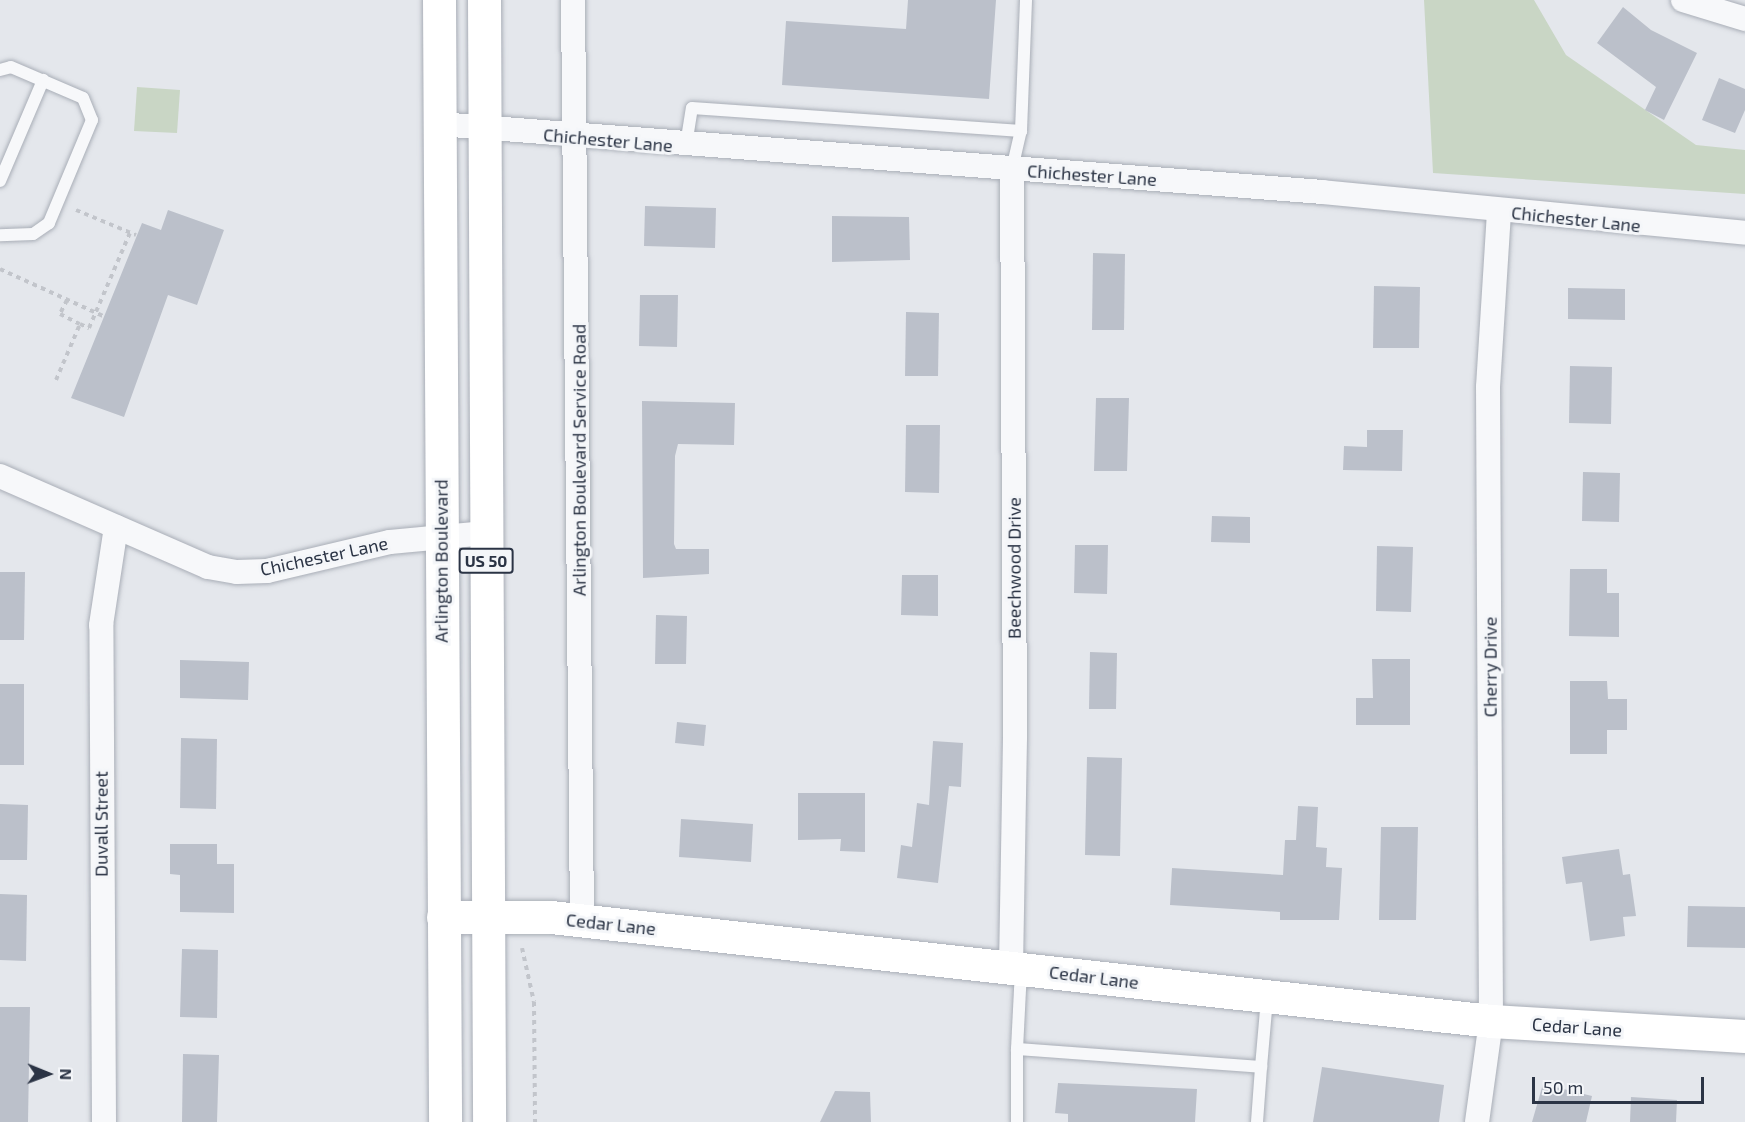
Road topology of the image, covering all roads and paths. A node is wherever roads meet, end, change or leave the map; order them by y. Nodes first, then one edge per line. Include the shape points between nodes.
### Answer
1 (439, 0) edge
2 (484, 0) edge
3 (573, 0) edge
4 (1026, 0) edge
5 (1683, 0) edge
6 (1745, 19) edge
7 (0, 70) edge
8 (43, 80) junction
9 (439, 124) junction
10 (485, 129) junction
11 (1021, 131) junction
12 (576, 138) junction
13 (686, 146) junction
14 (1012, 169) junction
15 (0, 181) edge
16 (76, 210) dead end
17 (1499, 211) junction
18 (130, 233) junction
19 (1745, 233) edge
20 (0, 235) edge
21 (136, 235) dead end
22 (0, 269) edge
23 (67, 300) junction
24 (96, 313) junction
25 (104, 316) dead end
26 (80, 324) junction
27 (56, 380) dead end
28 (0, 476) edge
29 (116, 527) junction
30 (486, 533) junction
31 (441, 534) junction
32 (488, 916) junction
33 (443, 917) junction
34 (582, 921) junction
35 (522, 948) dead end
36 (1016, 968) junction
37 (1267, 998) junction
38 (1491, 1021) junction
39 (1745, 1036) edge
40 (1017, 1049) junction
41 (1261, 1067) junction
42 (104, 1122) edge
43 (445, 1122) edge
44 (489, 1122) edge
45 (535, 1122) edge
46 (1017, 1122) edge
47 (1257, 1122) edge
48 (1477, 1122) edge

1 - 9 main road, Arlington Boulevard / US 50
2 - 10 main road, US 50
3 - 12 street, Arlington Boulevard Service Road
4 - 11 lane
5 - 6 street
7 - 8 lane via 11,67
8 - 15 lane
8 - 20 lane via 83,98 92,120 49,223 33,234
9 - 10 street, Chichester Lane
9 - 31 main road, Arlington Boulevard / US 50
10 - 12 street, Chichester Lane
10 - 30 main road, US 50
11 - 13 lane via 692,108
11 - 14 lane
12 - 13 street, Chichester Lane
12 - 34 street, Arlington Boulevard Service Road
13 - 14 street, Chichester Lane
14 - 17 street, Chichester Lane
14 - 36 street, Beechwood Drive
16 - 18 path
17 - 19 street, Chichester Lane
17 - 38 street, Cherry Drive via 1488,387
18 - 21 path
18 - 24 path
22 - 23 path
23 - 24 path
23 - 26 path via 60,314
24 - 25 path
24 - 26 path via 89,328
26 - 27 path
28 - 29 street, Chichester Lane
29 - 31 street, Chichester Lane via 208,567 237,572 267,571
29 - 42 street, Duvall Street via 101,625
30 - 31 street, Chichester Lane
30 - 32 main road, US 50
31 - 33 main road, Arlington Boulevard / US 50
32 - 33 main road, Cedar Lane
32 - 34 main road, Cedar Lane
32 - 44 main road, US 50
33 - 43 main road, Arlington Boulevard / US 50
34 - 36 main road, Cedar Lane
35 - 45 path via 534,1002
36 - 37 main road, Cedar Lane
36 - 40 lane
37 - 38 main road, Cedar Lane
37 - 41 lane
38 - 39 main road, Cedar Lane
38 - 48 street, Cherry Drive
40 - 41 lane
40 - 46 lane
41 - 47 lane

